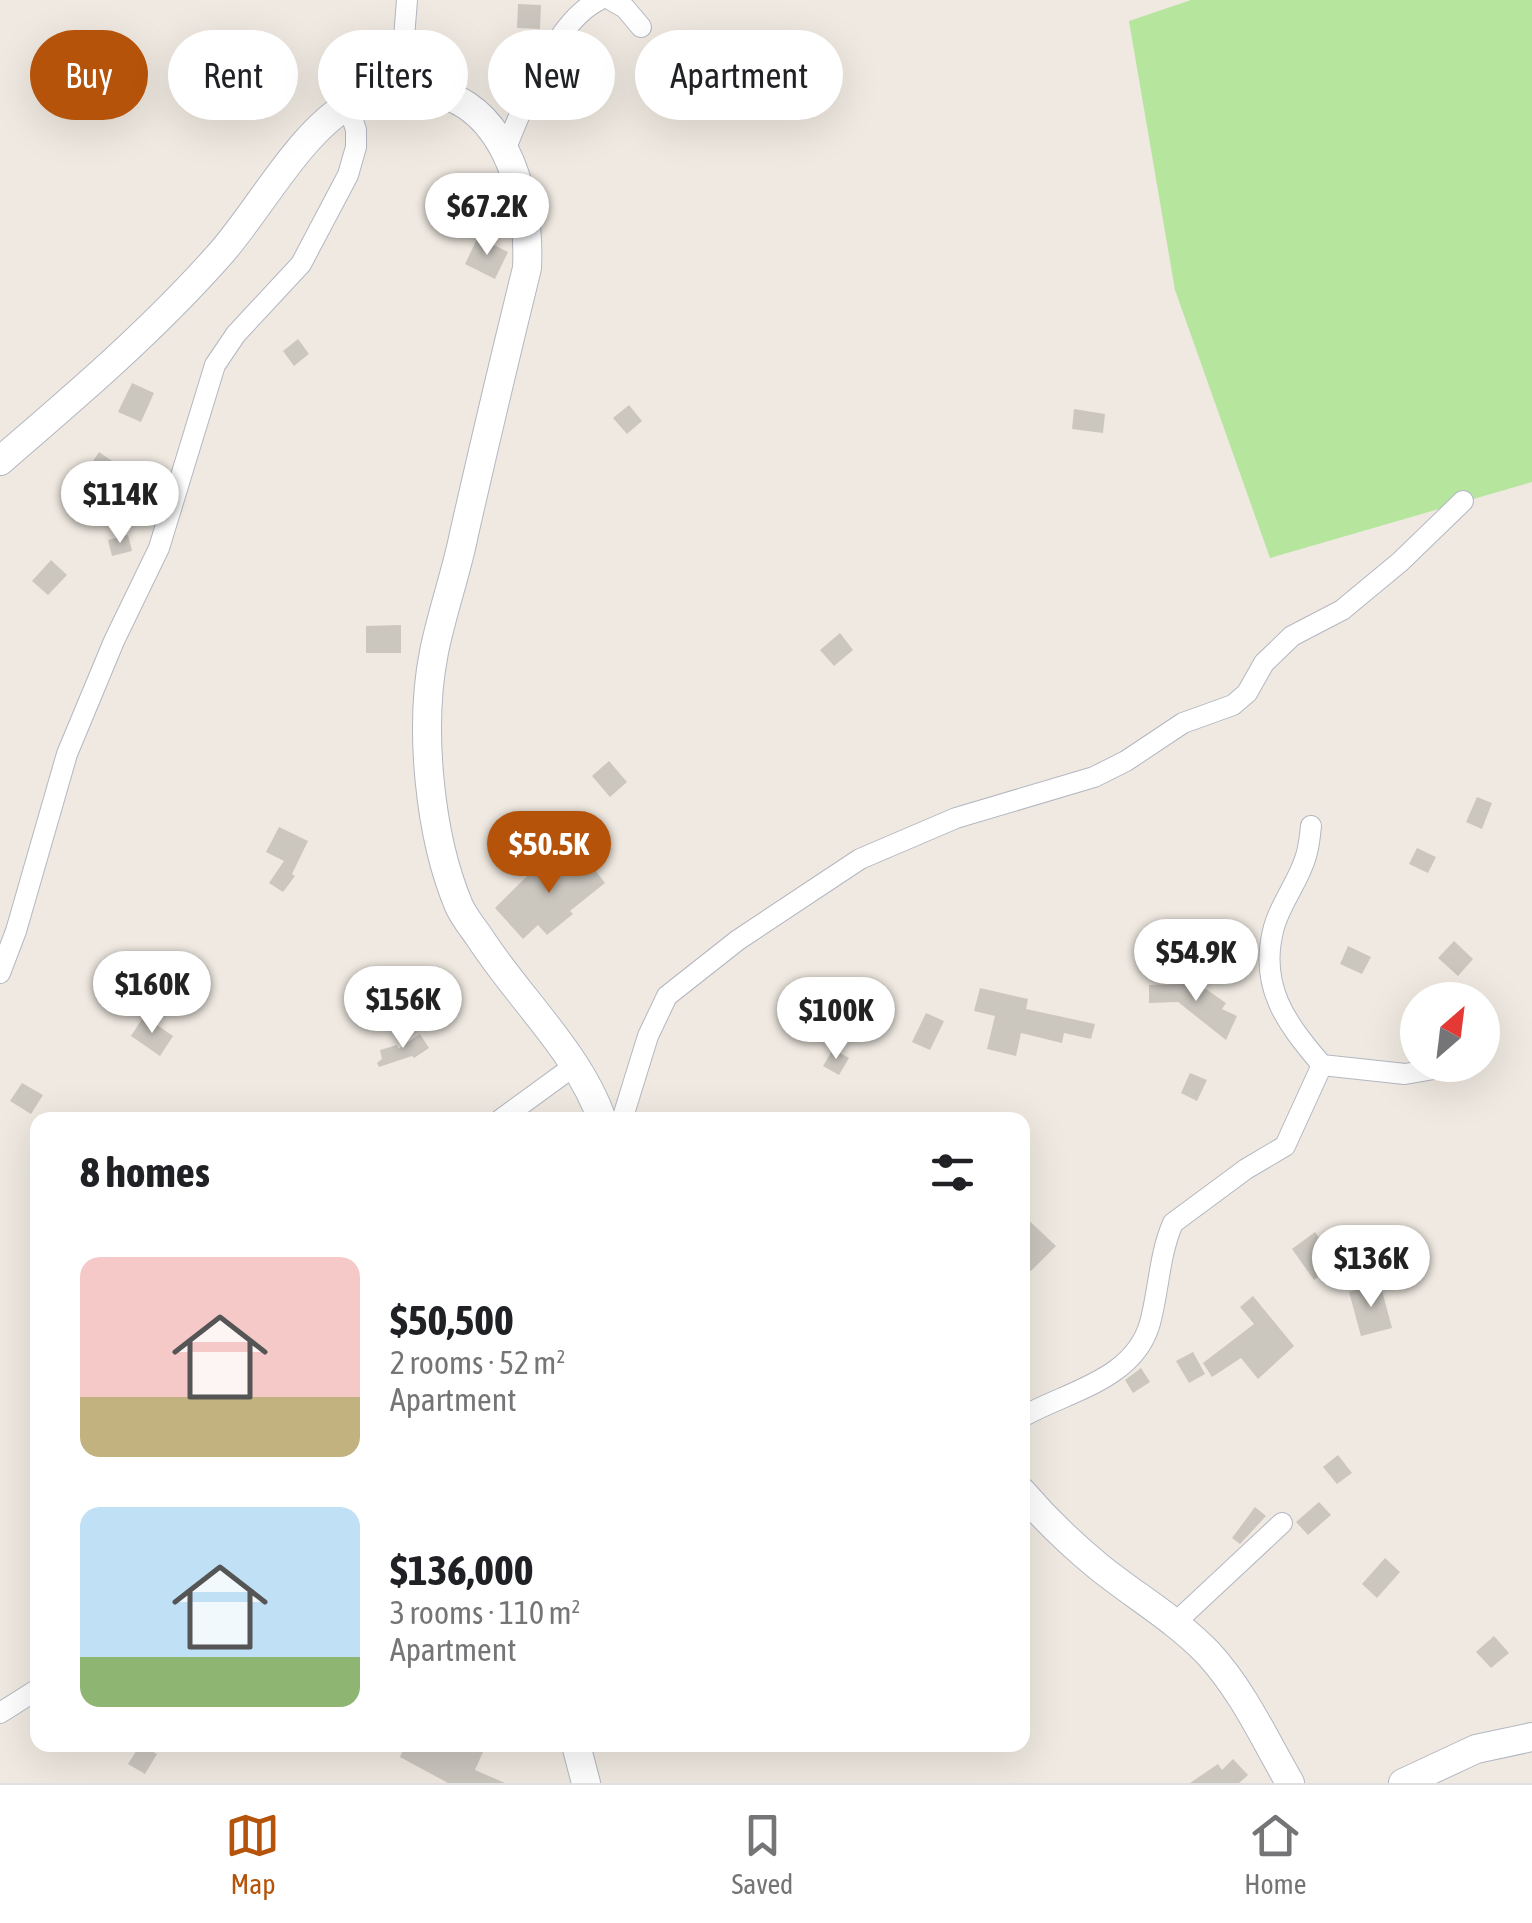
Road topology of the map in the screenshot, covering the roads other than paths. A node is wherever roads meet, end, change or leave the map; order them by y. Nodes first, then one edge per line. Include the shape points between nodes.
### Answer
1 (408, 0) edge
2 (600, 0) edge
3 (612, 0) edge
4 (641, 27) dead end
5 (405, 30) edge
6 (468, 107) edge
7 (331, 120) edge
8 (353, 120) edge
9 (505, 150) junction
10 (0, 461) edge
11 (1464, 502) dead end
12 (1312, 826) dead end
13 (0, 973) edge
14 (1322, 1065) junction
15 (574, 1066) junction
16 (1400, 1073) edge
17 (511, 1112) edge
18 (598, 1112) edge
19 (624, 1112) edge
20 (1030, 1413) edge
21 (1030, 1501) edge
22 (1282, 1523) dead end
23 (1175, 1623) junction
24 (30, 1694) edge
25 (0, 1712) edge
26 (1532, 1738) edge
27 (575, 1752) edge
28 (586, 1783) edge
29 (1290, 1783) edge
30 (1402, 1783) edge

1 - 5 street
2 - 9 street via 576,18 549,58
3 - 4 street
6 - 9 main road via 491,126
7 - 10 main road via 186,292
8 - 13 street via 356,147 301,264 215,365 159,548 67,754
9 - 15 main road via 528,228 527,268 434,654 427,722 436,818 460,908
11 - 19 street via 1342,610 1292,636 1233,706 1184,722 1094,777 956,818 860,859 738,940 667,996
12 - 14 street via 1274,927 1270,962 1285,1021
14 - 16 street
14 - 20 street via 1285,1146 1173,1224 1149,1324 1130,1360
15 - 17 street
15 - 18 main road
21 - 23 main road via 1101,1568
22 - 23 street
23 - 29 main road via 1239,1691
24 - 25 street
26 - 30 main road via 1476,1749
27 - 28 main road

